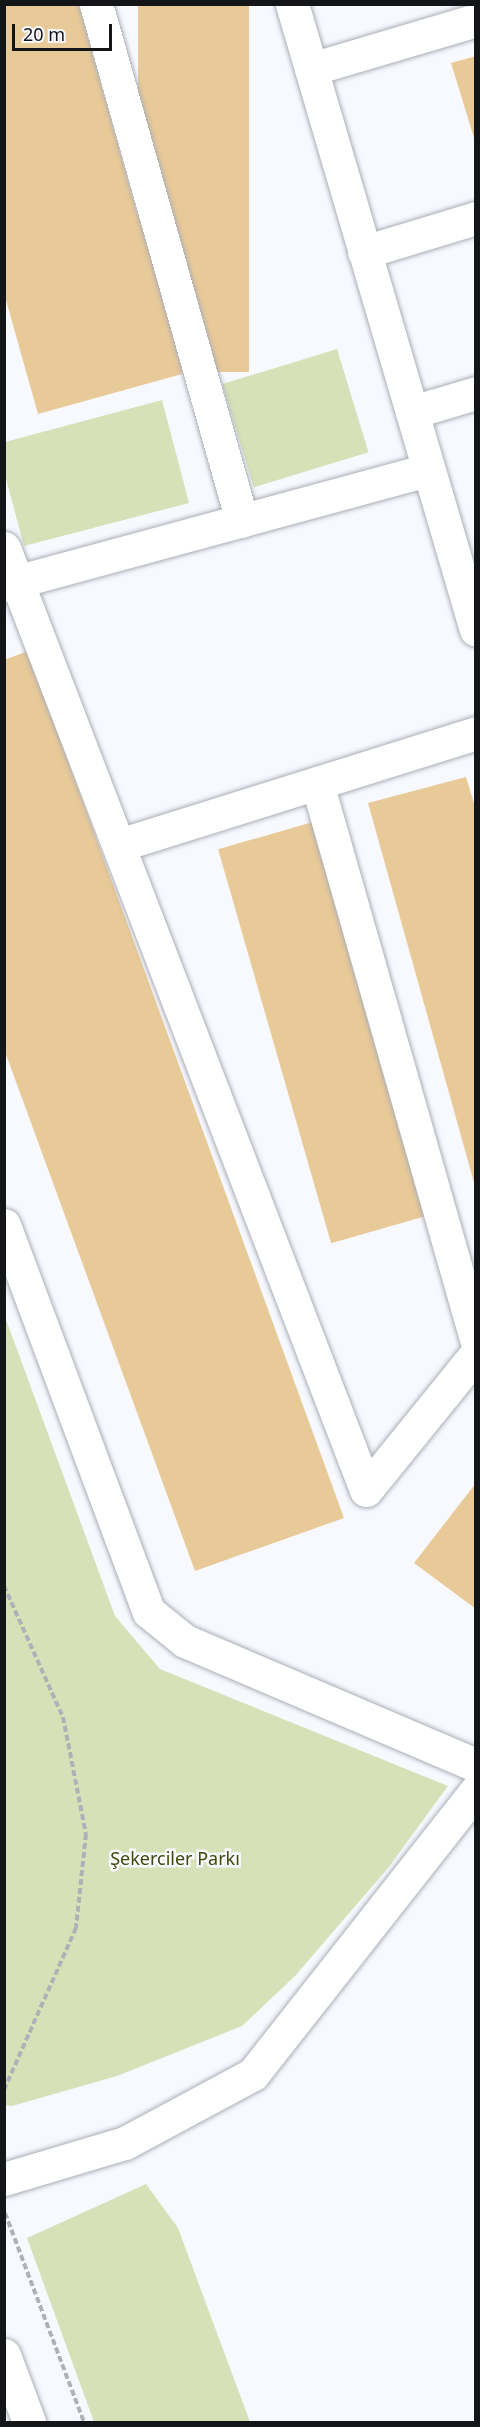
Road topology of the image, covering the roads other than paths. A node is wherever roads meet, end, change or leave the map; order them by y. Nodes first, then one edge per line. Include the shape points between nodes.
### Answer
1 (96, 4) edge
2 (292, 4) edge
3 (476, 20) edge
4 (311, 69) junction
5 (476, 218) edge
6 (364, 252) junction
7 (476, 393) edge
8 (412, 412) junction
9 (428, 470) junction
10 (242, 521) junction
11 (4, 548) edge
12 (10, 583) edge
13 (469, 587) edge
14 (476, 630) edge
15 (476, 733) edge
16 (317, 783) junction
17 (119, 845) junction
18 (4, 1225) edge
19 (476, 1339) edge
20 (476, 1354) edge
21 (476, 1765) edge
22 (476, 1791) edge
23 (4, 2179) edge
24 (4, 2355) edge
25 (29, 2422) edge

1 - 10 main road
2 - 4 main road
3 - 4 main road
4 - 6 main road
5 - 6 main road
6 - 8 main road
7 - 8 main road
8 - 9 main road
9 - 10 main road
9 - 13 main road
10 - 12 main road
11 - 12 main road
12 - 17 main road
13 - 14 main road
15 - 16 main road
16 - 17 main road
16 - 19 main road
17 - 20 main road via 366,1490
18 - 21 main road via 149,1612 185,1641
22 - 23 main road via 253,2074 125,2143
24 - 25 main road

